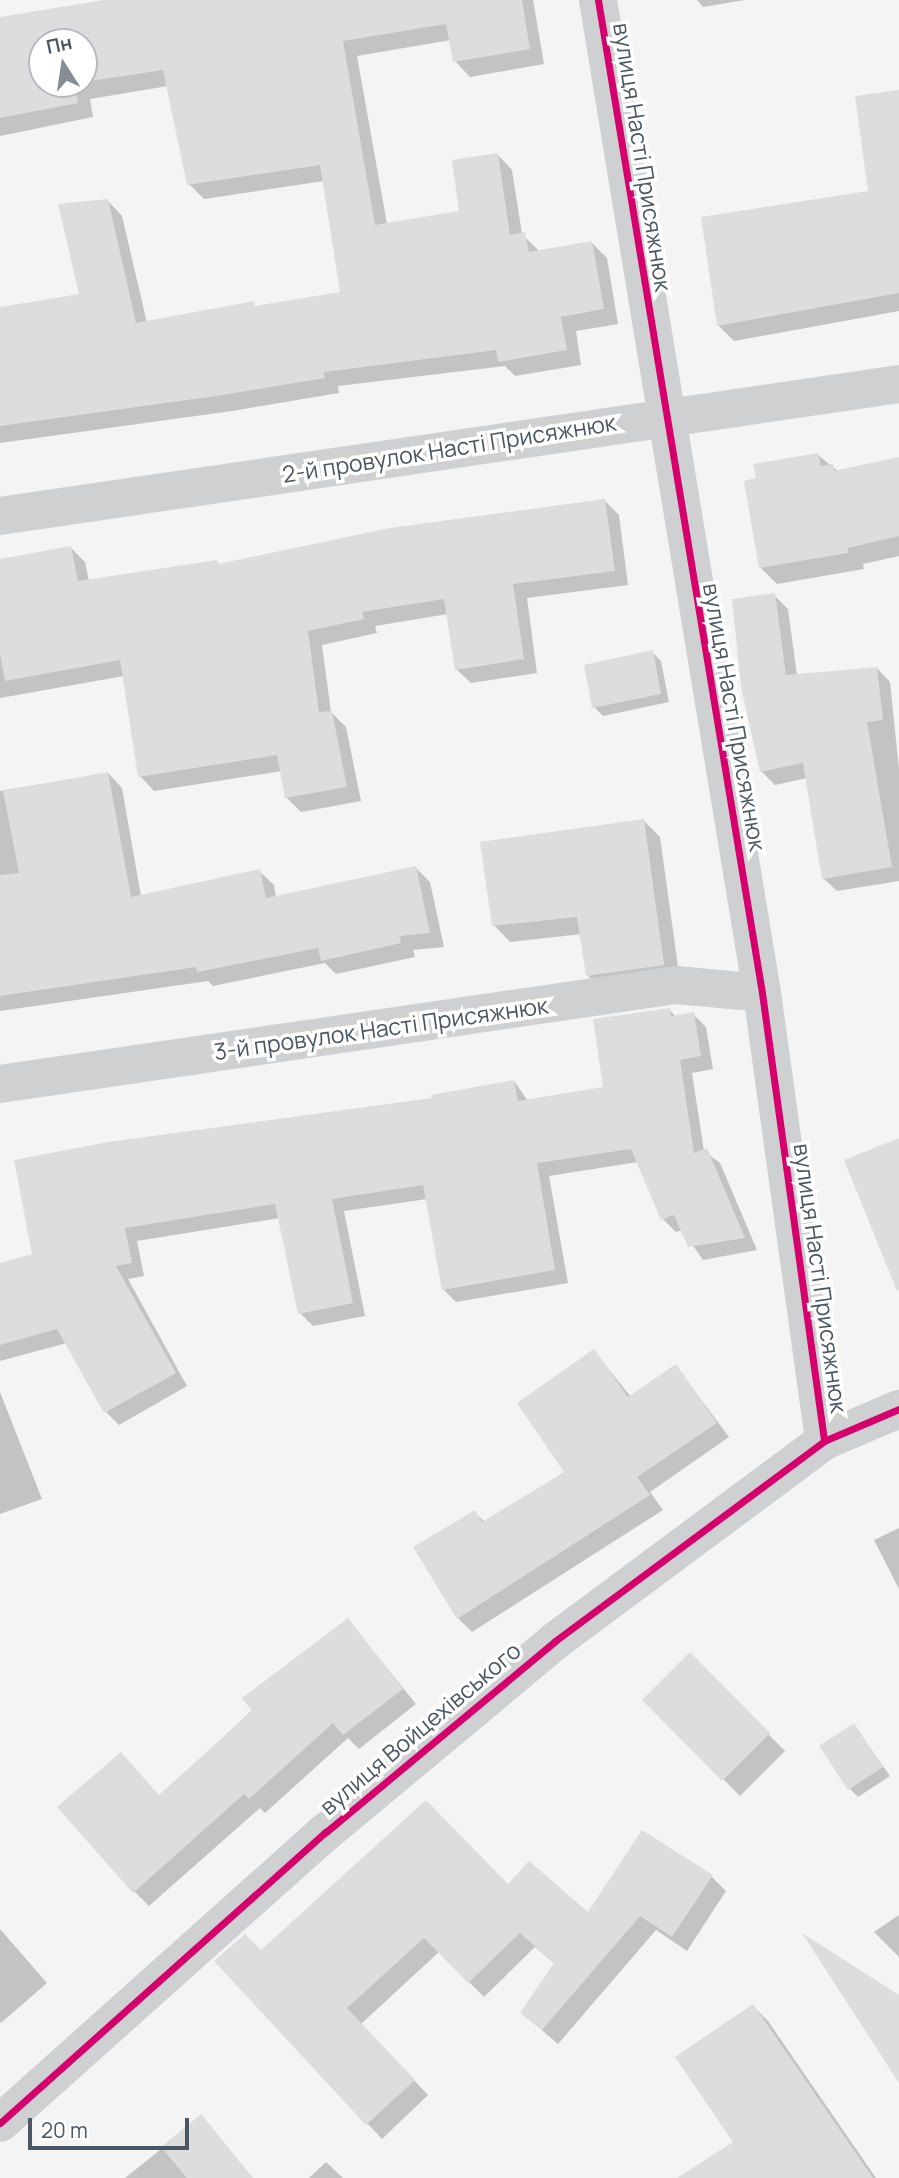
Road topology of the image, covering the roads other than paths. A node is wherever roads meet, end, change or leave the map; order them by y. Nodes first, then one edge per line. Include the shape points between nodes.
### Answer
1 (598, 0) edge
2 (899, 384) edge
3 (664, 415) junction
4 (0, 516) edge
5 (762, 993) junction
6 (0, 1084) edge
7 (899, 1409) edge
8 (824, 1441) junction
9 (0, 2123) edge

1 - 3 street, вулиця Насті Присяжнюк
2 - 3 street, 2-й провулок Насті Присяжнюк
3 - 4 street, 2-й провулок Насті Присяжнюк
3 - 5 street, вулиця Насті Присяжнюк
5 - 6 street, 3-й провулок Насті Присяжнюк via 676,985
5 - 8 street, вулиця Насті Присяжнюк
7 - 8 street, вулиця Войцехівського
8 - 9 street, вулиця Войцехівського via 555,1641 326,1832

